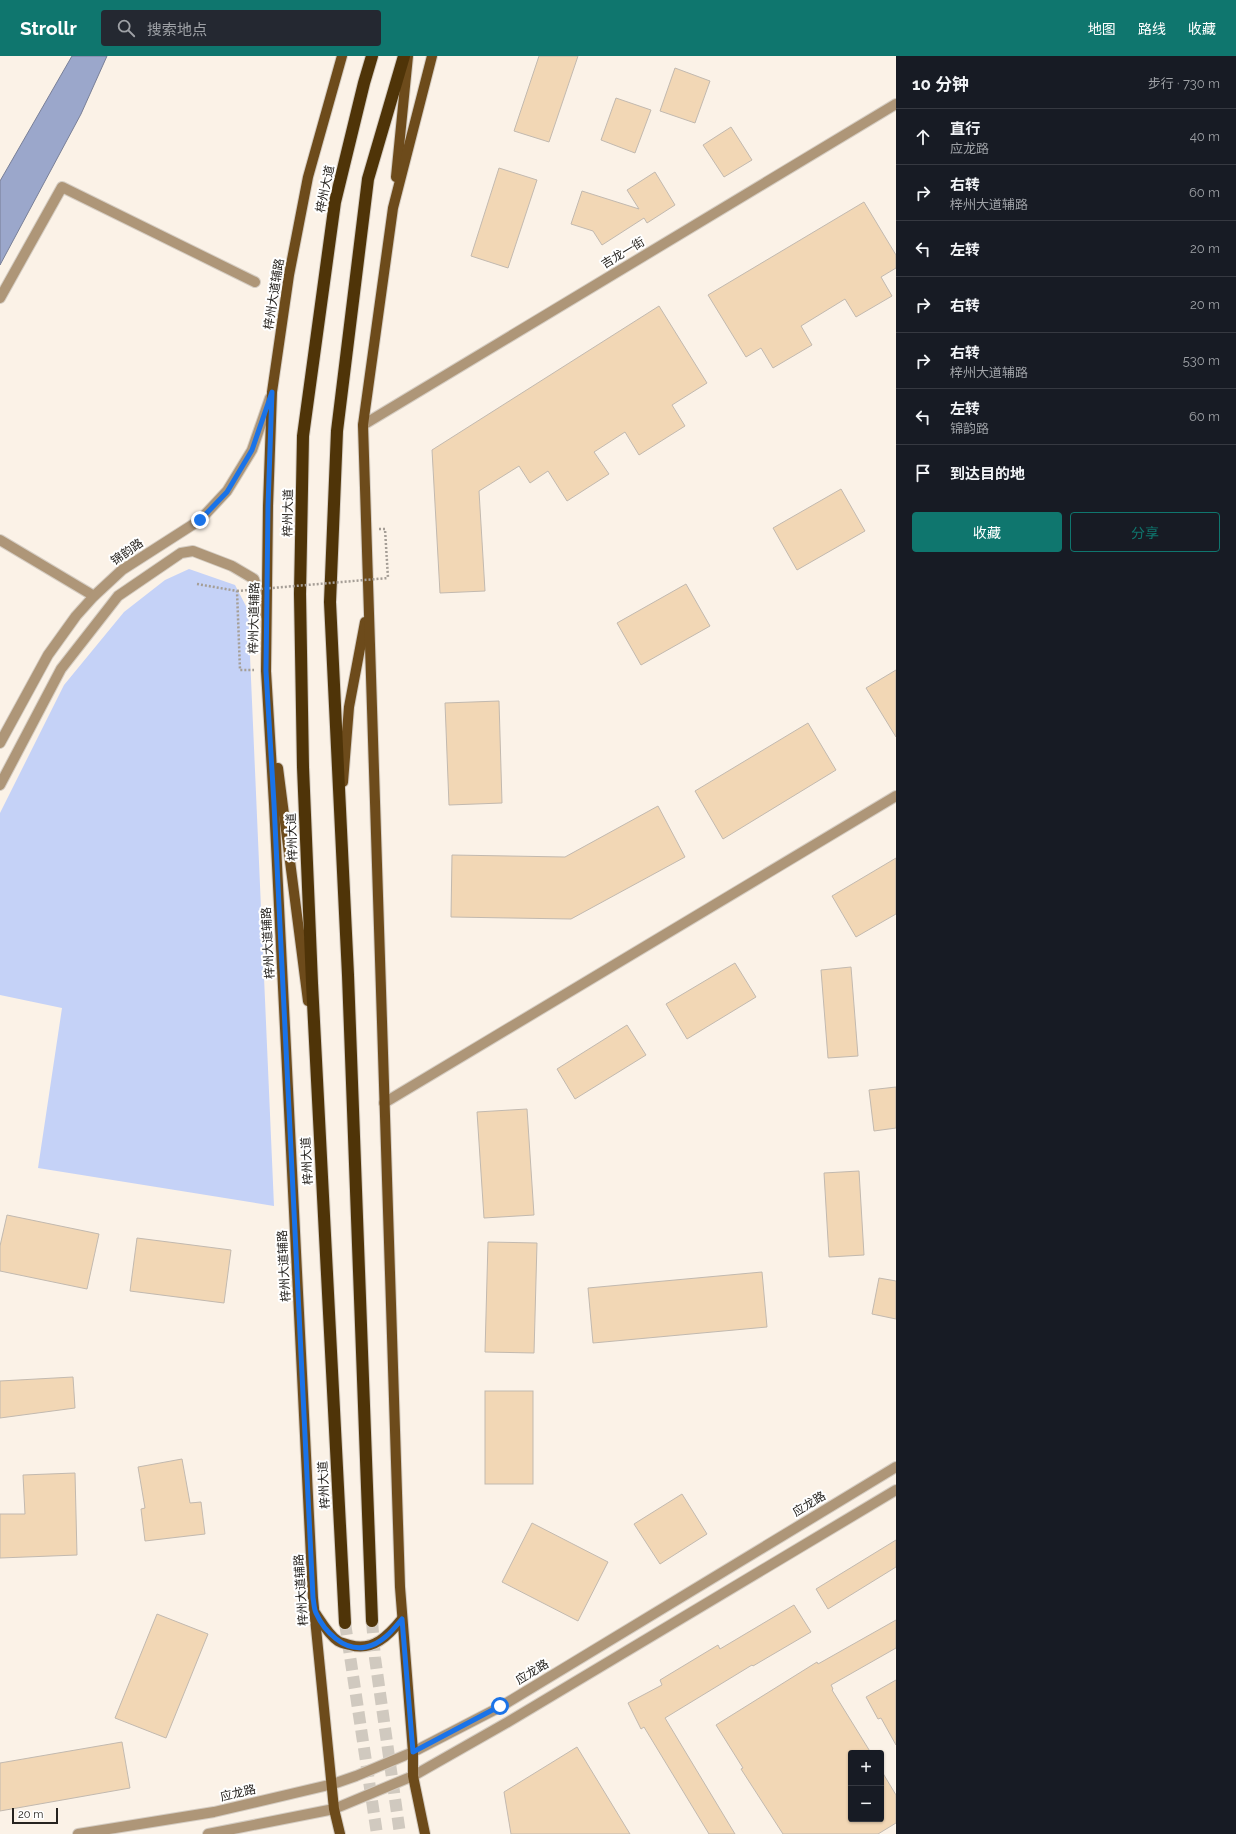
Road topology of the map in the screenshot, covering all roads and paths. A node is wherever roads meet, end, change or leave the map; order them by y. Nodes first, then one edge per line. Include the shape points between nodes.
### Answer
1 (342, 56) edge
2 (372, 56) edge
3 (404, 56) edge
4 (408, 56) edge
5 (432, 56) edge
6 (896, 104) edge
7 (391, 221) junction
8 (256, 282) dead end
9 (0, 298) edge
10 (272, 392) junction
11 (363, 425) junction
12 (386, 529) dead end
13 (0, 540) edge
14 (197, 584) dead end
15 (237, 591) junction
16 (94, 596) junction
17 (368, 603) junction
18 (267, 619) junction
19 (240, 670) dead end
20 (268, 693) junction
21 (0, 743) edge
22 (0, 785) edge
23 (896, 796) edge
24 (340, 820) junction
25 (317, 1073) junction
26 (384, 1103) junction
27 (896, 1467) edge
28 (896, 1490) edge
29 (315, 1612) junction
30 (402, 1619) junction
31 (372, 1621) tunnel mouth
32 (345, 1623) tunnel mouth
33 (413, 1752) junction
34 (413, 1776) junction
35 (333, 1784) junction
36 (334, 1809) junction
37 (78, 1834) edge
38 (208, 1834) edge
39 (340, 1834) edge
40 (425, 1834) edge

1 - 10 main road, 梓州大道辅路 via 308,177 289,275
2 - 25 highway, 梓州大道 via 335,202 303,436 300,594 303,736
3 - 24 highway via 368,179 337,431 330,602
4 - 7 main road
5 - 7 main road
6 - 11 street, 吉龙一街
7 - 11 main road
8 - 9 street via 62,187
10 - 16 street, 锦韵路 via 252,450 227,492 200,520 122,570
10 - 18 main road, 梓州大道辅路
11 - 17 main road
12 - 15 path, bridge via 388,578
13 - 16 street
14 - 15 path
15 - 19 path
16 - 21 street, 锦韵路 via 48,655
17 - 24 main road via 349,708
17 - 26 main road
18 - 20 main road, 梓州大道辅路
18 - 22 street via 254,579 232,566 193,551 181,553 118,596 61,668
20 - 25 main road
20 - 29 main road, 梓州大道辅路
23 - 26 street
24 - 31 highway
25 - 32 highway, 梓州大道
26 - 30 main road
27 - 33 street, 应龙路 via 500,1706
28 - 34 street
29 - 30 main road via 338,1642 366,1648 390,1634
29 - 35 main road, 梓州大道辅路
30 - 33 main road
33 - 34 main road
33 - 35 street, 应龙路
34 - 36 street
34 - 40 main road
35 - 36 main road, 梓州大道辅路
35 - 37 street, 应龙路 via 214,1812
36 - 38 street
36 - 39 main road, 梓州大道辅路

